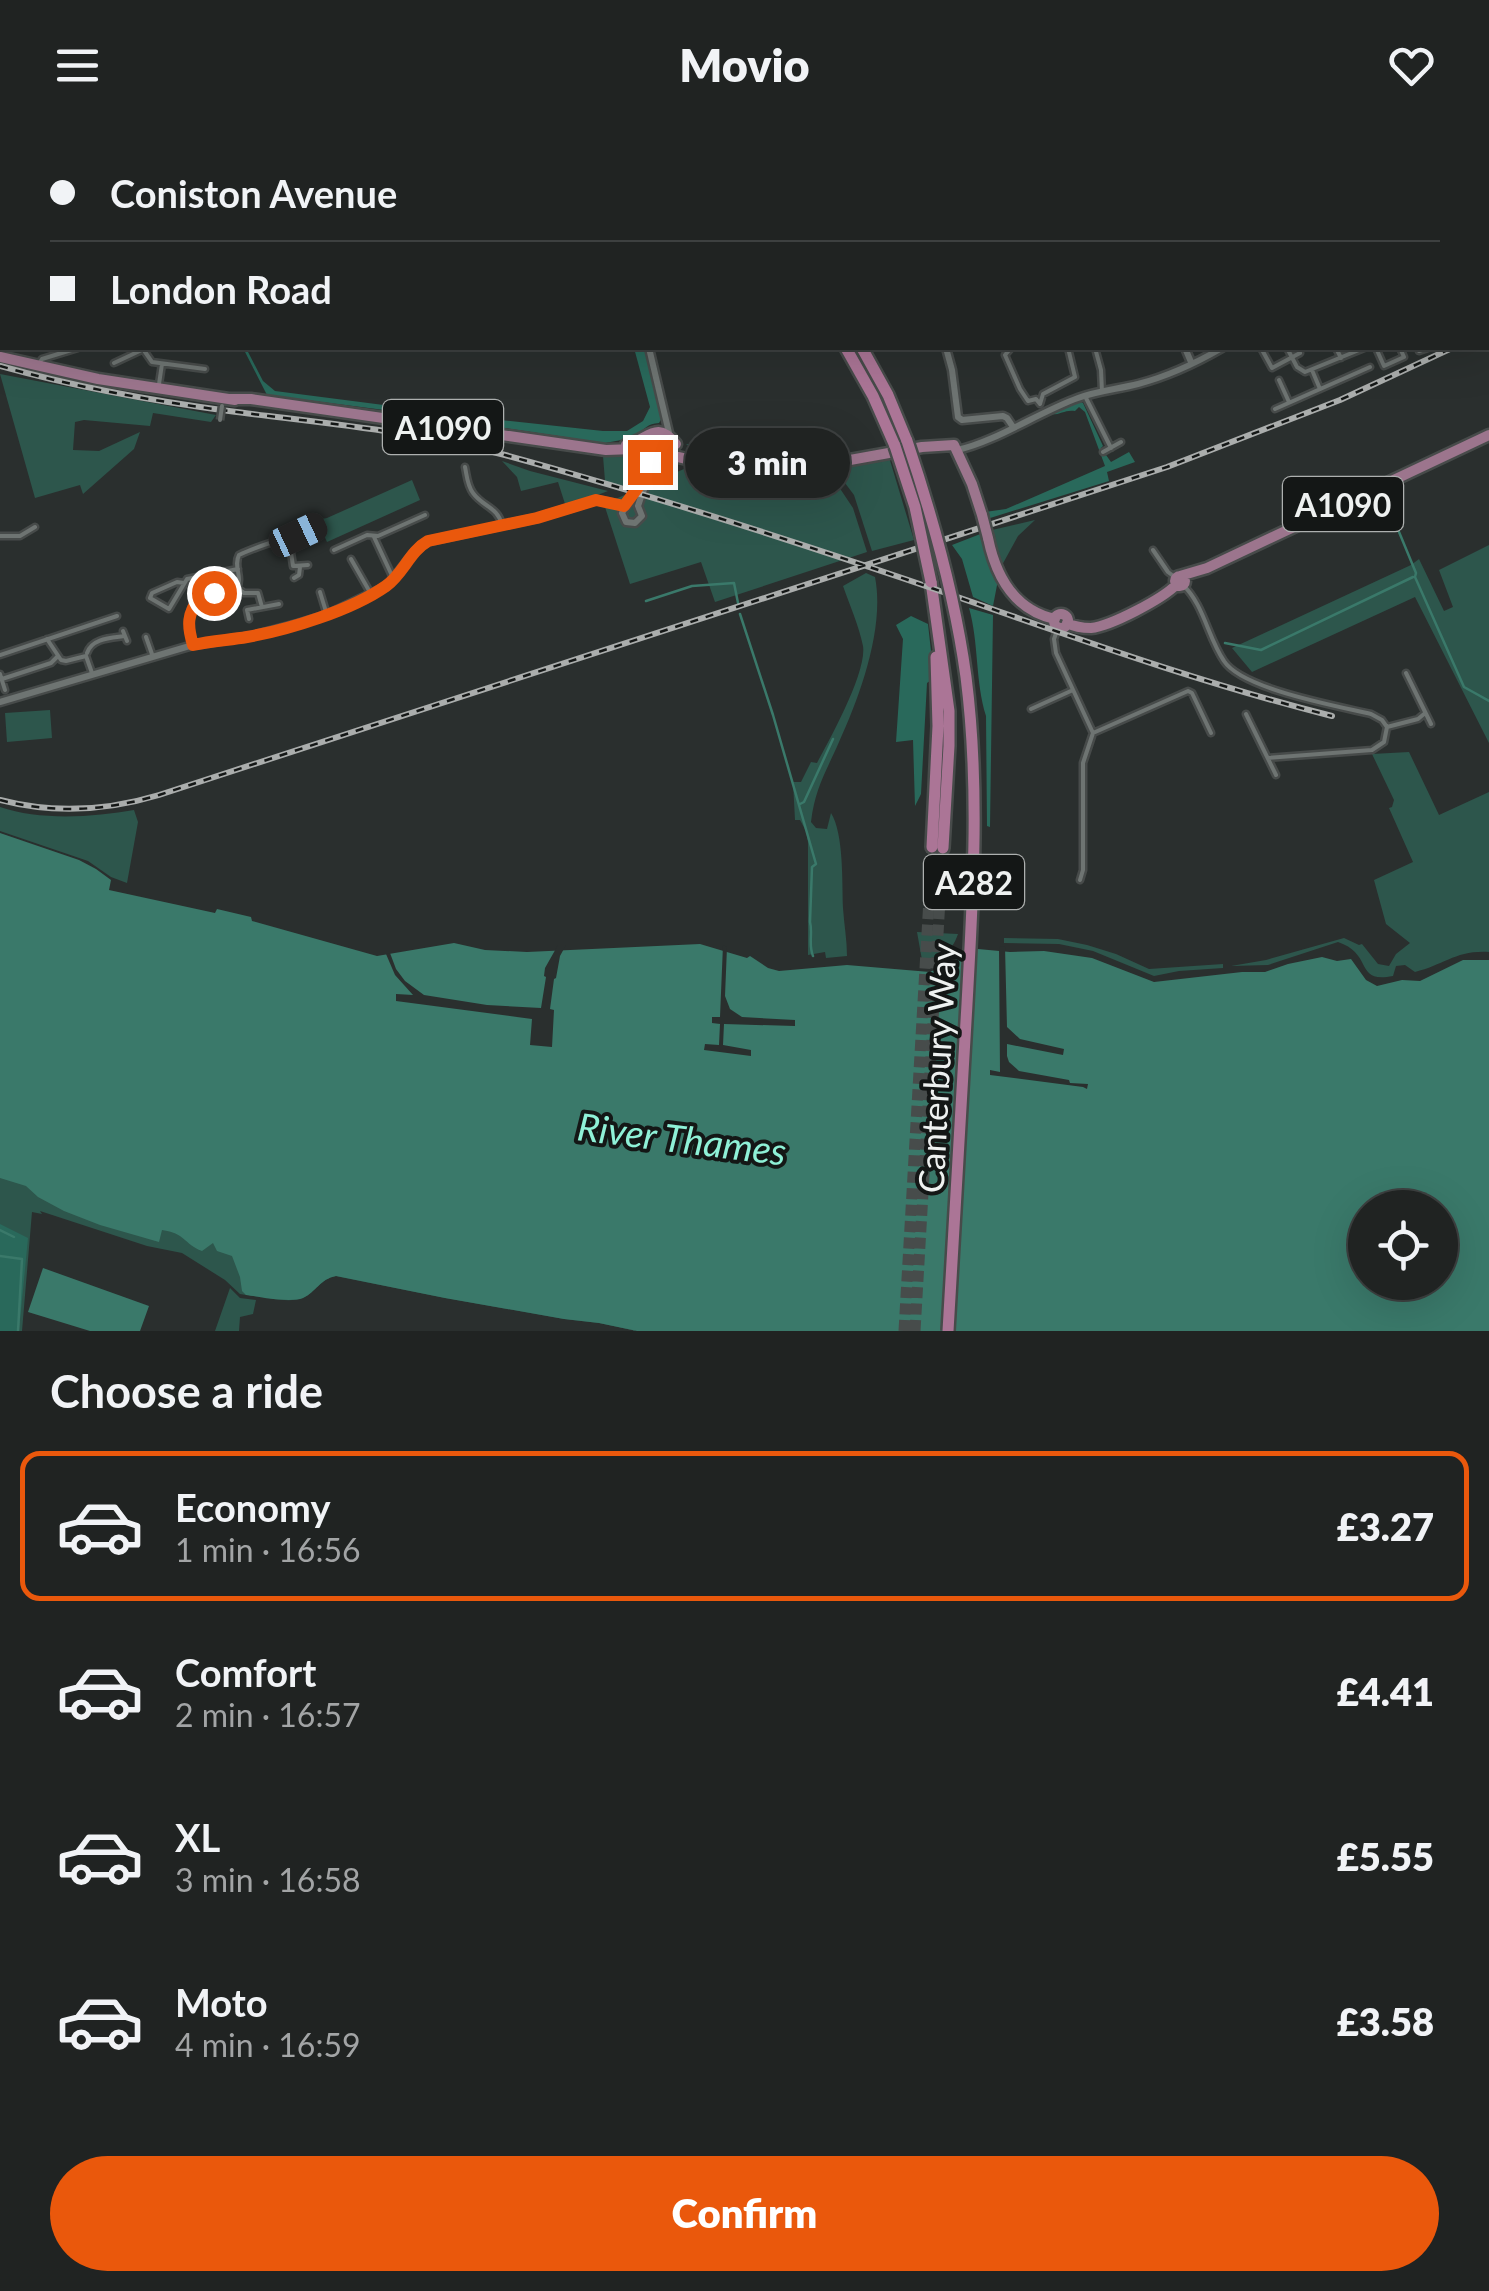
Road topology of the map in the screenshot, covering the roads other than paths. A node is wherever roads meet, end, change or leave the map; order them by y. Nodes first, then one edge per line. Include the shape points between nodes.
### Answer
1 (71, 350) edge
2 (140, 350) edge
3 (145, 350) edge
4 (649, 350) edge
5 (847, 350) edge
6 (863, 350) edge
7 (947, 350) edge
8 (1009, 350) edge
9 (1068, 350) edge
10 (1096, 350) edge
11 (1186, 350) edge
12 (1218, 350) edge
13 (1265, 350) edge
14 (1287, 350) edge
15 (1298, 350) edge
16 (1337, 350) edge
17 (1359, 350) edge
18 (1377, 350) edge
19 (1401, 350) edge
20 (1292, 357) junction
21 (0, 358) edge
22 (1341, 358) junction
23 (1191, 362) junction
24 (114, 363) dead end
25 (162, 364) junction
26 (37, 366) junction
27 (1370, 368) dead end
28 (205, 369) dead end
29 (1312, 370) junction
30 (1278, 380) dead end
31 (158, 388) junction
32 (1320, 389) junction
33 (1102, 392) junction
34 (1085, 396) junction
35 (225, 401) junction
36 (1289, 402) junction
37 (1040, 404) junction
38 (1275, 409) dead end
39 (1044, 413) junction
40 (664, 414) junction
41 (1013, 427) junction
42 (218, 428) dead end
43 (648, 435) junction
44 (1489, 435) edge
45 (672, 440) junction
46 (1121, 442) dead end
47 (898, 445) junction
48 (951, 447) junction
49 (1111, 448) junction
50 (606, 449) junction
51 (1103, 452) dead end
52 (646, 457) junction
53 (667, 458) junction
54 (706, 463) junction
55 (465, 467) dead end
56 (638, 486) junction
57 (638, 506) junction
58 (624, 508) junction
59 (425, 515) dead end
60 (319, 525) dead end
61 (502, 525) junction
62 (35, 526) dead end
63 (0, 536) edge
64 (374, 537) junction
65 (288, 538) junction
66 (334, 550) dead end
67 (1153, 550) dead end
68 (352, 559) dead end
69 (308, 565) dead end
70 (300, 567) junction
71 (238, 569) junction
72 (294, 578) dead end
73 (394, 580) junction
74 (1180, 581) junction
75 (184, 584) junction
76 (237, 588) junction
77 (320, 592) dead end
78 (371, 594) junction
79 (278, 604) dead end
80 (262, 607) junction
81 (327, 615) junction
82 (117, 616) dead end
83 (249, 619) dead end
84 (1060, 623) junction
85 (125, 636) dead end
86 (146, 637) dead end
87 (48, 639) junction
88 (193, 645) junction
89 (0, 655) edge
90 (86, 656) junction
91 (153, 656) junction
92 (57, 657) junction
93 (1406, 672) dead end
94 (92, 674) junction
95 (1, 676) edge
96 (5, 690) dead end
97 (1073, 690) junction
98 (0, 702) edge
99 (1030, 709) dead end
100 (1426, 713) junction
101 (1246, 714) dead end
102 (1431, 724) dead end
103 (1386, 727) junction
104 (1093, 732) junction
105 (1211, 733) dead end
106 (1268, 758) junction
107 (1276, 774) dead end
108 (937, 848) tunnel mouth
109 (1080, 880) dead end
110 (948, 1331) edge

1 - 26 street
2 - 24 street
3 - 25 street
4 - 40 street
5 - 47 highway, Canterbury Way / A282
6 - 47 highway, Canterbury Way / A282 via 888,395
7 - 41 street via 958,418 1003,416
8 - 37 street via 1005,355 1020,388 1028,401
9 - 37 street via 1075,378 1042,394
10 - 33 street
11 - 23 street
12 - 23 street
13 - 20 street via 1272,368
14 - 20 street
15 - 20 street
16 - 22 street
17 - 22 street
18 - 19 street via 1384,366 1404,358
20 - 29 street via 1300,370
21 - 26 main road, A1090
22 - 29 street
23 - 33 street
25 - 28 street
25 - 31 street
26 - 31 main road, A1090
27 - 32 street
29 - 32 street
30 - 36 street
31 - 35 main road, A1090
32 - 36 street
33 - 34 street
34 - 39 street
34 - 49 street
35 - 42 street, bridge
35 - 50 main road, A1090
36 - 38 street
37 - 39 street
39 - 41 street
40 - 43 street via 661,427
40 - 45 street
41 - 48 street
43 - 45 main road, A1090 via 663,433
43 - 50 main road, A1090
43 - 52 main road via 640,446
44 - 74 main road, A1090
45 - 53 main road
45 - 54 main road, A1090
46 - 49 street
47 - 108 highway, Canterbury Way / A282, bridge via 949,711
47 - 110 highway, Canterbury Way / A282, bridge via 935,529 957,619 974,766 974,875
48 - 54 main road, A1090 via 778,472
48 - 84 main road, bridge via 977,496 1010,593
49 - 51 street
50 - 52 main road, A1090
50 - 56 street via 642,462
52 - 53 main road, A1090
52 - 56 street via 649,469
53 - 54 main road, A1090
53 - 57 street
55 - 61 street via 474,495 497,511
56 - 58 street
57 - 58 street
57 - 58 street via 637,522 627,523
58 - 61 street via 596,500
59 - 64 street
60 - 65 street
61 - 73 street via 426,542
62 - 63 street via 20,536
64 - 66 street
64 - 73 street
65 - 70 street via 291,563
65 - 71 street via 238,555
67 - 74 street
68 - 78 street
69 - 70 street
70 - 72 street
71 - 75 street via 192,576
71 - 76 street
73 - 78 street
74 - 84 main road, A1090 via 1160,598 1098,626
74 - 103 street via 1224,662 1240,677 1371,714
75 - 75 street via 171,608 150,598 177,582
76 - 80 street via 258,592
76 - 88 street via 198,600 189,616
77 - 81 street
78 - 81 street
79 - 80 street
80 - 83 street via 247,610
81 - 88 street
82 - 87 street
84 - 97 street via 1055,649
85 - 90 street via 95,643
86 - 91 street
87 - 89 street
87 - 92 street
88 - 91 street
90 - 92 street
90 - 94 street
91 - 94 street
92 - 95 street
93 - 100 street
94 - 98 street
95 - 96 street
97 - 99 street
97 - 104 street
100 - 102 street
100 - 103 street
101 - 106 street
103 - 106 street via 1384,742 1372,750
104 - 105 street via 1188,691
104 - 109 street via 1082,763
106 - 107 street

